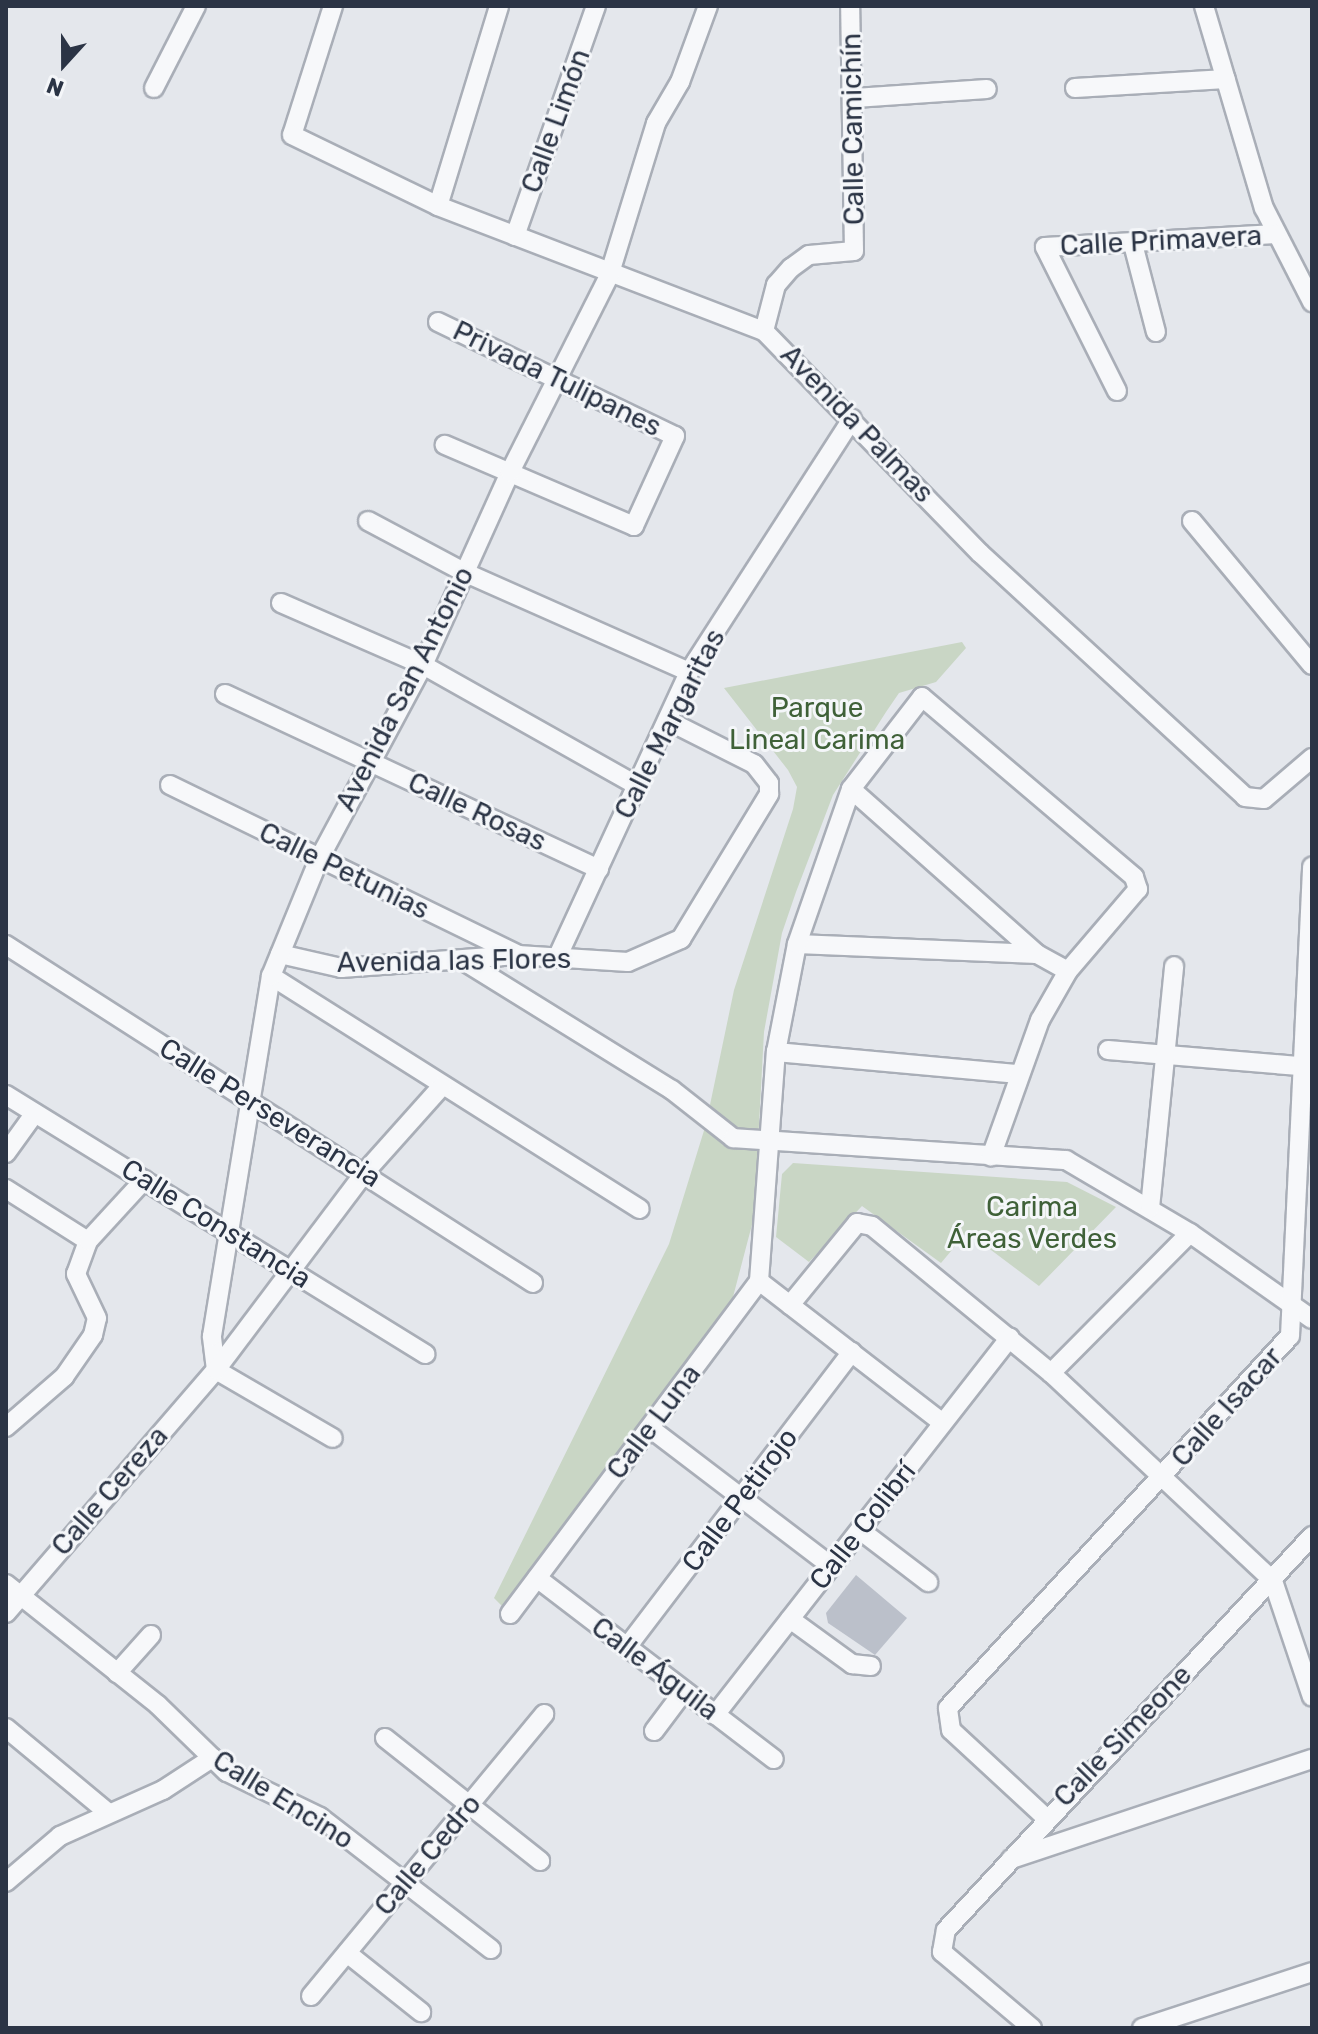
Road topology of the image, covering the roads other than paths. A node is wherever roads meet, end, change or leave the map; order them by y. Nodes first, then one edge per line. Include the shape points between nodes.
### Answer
1 (196, 6) edge
2 (333, 6) edge
3 (499, 6) edge
4 (596, 6) edge
5 (708, 6) edge
6 (850, 6) edge
7 (1204, 6) edge
8 (1226, 79) junction
9 (154, 88) dead end
10 (1075, 88) dead end
11 (987, 89) dead end
12 (855, 98) junction
13 (438, 206) junction
14 (1276, 234) junction
15 (515, 236) junction
16 (1133, 244) junction
17 (609, 276) junction
18 (1312, 302) edge
19 (438, 322) dead end
20 (764, 331) junction
21 (1156, 332) dead end
22 (557, 378) junction
23 (1117, 391) dead end
24 (852, 419) junction
25 (445, 445) dead end
26 (510, 472) junction
27 (368, 521) dead end
28 (1192, 521) dead end
29 (466, 573) junction
30 (281, 603) dead end
31 (423, 665) junction
32 (1312, 665) edge
33 (689, 672) junction
34 (225, 694) dead end
35 (669, 721) junction
36 (1312, 758) edge
37 (368, 762) junction
38 (170, 785) dead end
39 (636, 785) junction
40 (851, 789) junction
41 (319, 859) junction
42 (1312, 867) edge
43 (599, 869) junction
44 (797, 944) junction
45 (9, 954) edge
46 (280, 954) junction
47 (1037, 954) junction
48 (518, 955) junction
49 (557, 958) junction
50 (464, 961) junction
51 (1174, 966) dead end
52 (1068, 971) junction
53 (271, 976) junction
54 (1108, 1050) dead end
55 (776, 1052) junction
56 (1165, 1057) junction
57 (1306, 1067) edge
58 (1016, 1074) junction
59 (442, 1086) junction
60 (6, 1095) edge
61 (250, 1103) junction
62 (35, 1113) junction
63 (771, 1143) junction
64 (6, 1153) edge
65 (991, 1157) junction
66 (366, 1171) junction
67 (144, 1180) junction
68 (6, 1189) edge
69 (1150, 1208) junction
70 (639, 1209) dead end
71 (1190, 1233) junction
72 (230, 1235) junction
73 (88, 1241) junction
74 (292, 1271) junction
75 (759, 1281) junction
76 (533, 1283) dead end
77 (790, 1305) junction
78 (1294, 1308) junction
79 (1312, 1319) edge
80 (1010, 1338) junction
81 (852, 1352) junction
82 (426, 1354) dead end
83 (216, 1370) junction
84 (1051, 1373) junction
85 (943, 1423) junction
86 (6, 1427) edge
87 (650, 1428) junction
88 (333, 1438) dead end
89 (1161, 1482) junction
90 (741, 1497) junction
91 (860, 1530) junction
92 (1312, 1536) edge
93 (831, 1566) junction
94 (537, 1578) junction
95 (1273, 1581) junction
96 (928, 1582) dead end
97 (12, 1590) edge
98 (6, 1613) edge
99 (510, 1614) dead end
100 (790, 1619) junction
101 (151, 1635) dead end
102 (627, 1647) junction
103 (871, 1666) dead end
104 (117, 1673) junction
105 (684, 1691) junction
106 (1312, 1697) edge
107 (544, 1714) dead end
108 (715, 1715) junction
109 (6, 1728) edge
110 (654, 1731) dead end
111 (385, 1738) dead end
112 (212, 1758) junction
113 (774, 1759) dead end
114 (1312, 1759) edge
115 (469, 1805) junction
116 (107, 1812) junction
117 (1045, 1817) junction
118 (1011, 1859) junction
119 (540, 1861) dead end
120 (8, 1873) edge
121 (405, 1883) junction
122 (491, 1949) dead end
123 (347, 1953) junction
124 (1312, 1972) edge
125 (311, 1996) dead end
126 (421, 2012) dead end
127 (1032, 2028) edge
128 (1142, 2028) edge

1 - 9 street
2 - 13 street, Avenida Palmas via 292,135
3 - 13 street
4 - 15 street, Calle Limón
5 - 17 street, Avenida San Antonio via 680,82 656,123
6 - 12 street, Calle Camichín
7 - 8 street
8 - 10 street
8 - 14 street
11 - 12 street
12 - 20 street, Calle Camichín via 854,251 809,255 791,268 776,285
13 - 15 street, Avenida Palmas
14 - 16 street, Calle Primavera
14 - 18 street
15 - 17 street, Avenida Palmas
16 - 21 street
16 - 23 street, Calle Primavera via 1045,247
17 - 20 street, Avenida Palmas
17 - 22 street, Avenida San Antonio
19 - 22 street, Privada Tulipanes
20 - 24 street, Avenida Palmas
22 - 26 street, Avenida San Antonio
22 - 26 street, Privada Tulipanes via 675,436 634,526
24 - 33 street, Calle Margaritas
24 - 36 street, Avenida Palmas via 980,553 1253,800 1264,799
25 - 26 street
26 - 29 street, Avenida San Antonio
27 - 29 street
28 - 32 street
29 - 31 street, Avenida San Antonio
29 - 33 street
30 - 31 street
31 - 37 street, Avenida San Antonio
31 - 39 street
33 - 35 street, Calle Margaritas
34 - 37 street, Calle Rosas
35 - 39 street, Calle Margaritas
35 - 49 street, Avenida las Flores via 765,772 769,794 681,939 628,962
37 - 41 street, Avenida San Antonio
37 - 43 street, Calle Rosas
38 - 41 street, Calle Petunias
39 - 43 street, Calle Margaritas
40 - 44 street, Calle Luna
40 - 47 street
40 - 52 street, Calle Luna via 922,697 1134,877 1138,889
41 - 46 street, Avenida San Antonio
41 - 48 street, Calle Petunias
42 - 57 street, Calle Isacar
43 - 49 street, Calle Margaritas
44 - 47 street
44 - 55 street, Calle Luna
45 - 61 street, Calle Perseverancia
46 - 50 street, Avenida las Flores via 341,968
46 - 53 street, Avenida San Antonio
47 - 52 street
48 - 49 street, Avenida las Flores
48 - 50 street, Avenida las Flores
50 - 63 street via 672,1090 733,1138
51 - 56 street
52 - 58 street
53 - 59 street
53 - 61 street, Avenida San Antonio
54 - 56 street
55 - 58 street
55 - 63 street, Calle Luna
56 - 57 street
56 - 69 street
57 - 78 street, Calle Isacar
58 - 65 street
59 - 66 street, Calle Cereza
59 - 70 street
60 - 62 street, Calle Constancia
61 - 66 street, Calle Perseverancia
61 - 72 street, Avenida San Antonio
62 - 64 street
62 - 67 street, Calle Constancia
63 - 65 street
63 - 75 street, Calle Luna
65 - 69 street via 1066,1160
66 - 74 street, Calle Cereza
66 - 76 street, Calle Perseverancia
67 - 72 street, Calle Constancia
67 - 73 street
68 - 73 street
69 - 71 street
71 - 78 street
71 - 84 street
72 - 74 street, Calle Constancia
72 - 83 street, Avenida San Antonio via 212,1336
73 - 86 street via 76,1274 97,1318 93,1335 64,1377
74 - 82 street, Calle Constancia
74 - 83 street, Calle Cereza
75 - 77 street
75 - 87 street, Calle Luna
77 - 80 street via 857,1223 865,1223
77 - 81 street
78 - 79 street
78 - 89 street, Calle Isacar via 1290,1336
80 - 84 street
80 - 85 street, Calle Colibrí
81 - 85 street
81 - 90 street, Calle Petirojo
83 - 88 street
83 - 97 street, Calle Cereza
84 - 89 street
85 - 91 street, Calle Colibrí
87 - 90 street
87 - 94 street, Calle Luna
89 - 95 street
89 - 117 street, Calle Isacar via 948,1708 945,1718
90 - 93 street
90 - 102 street, Calle Petirojo
91 - 93 street, Calle Colibrí
91 - 96 street
92 - 95 street, Calle Simeone
93 - 100 street, Calle Colibrí
94 - 99 street, Calle Luna
94 - 102 street, Calle Águila
95 - 106 street
95 - 117 street, Calle Simeone
97 - 98 street, Calle Cereza
97 - 104 street, Calle Encino
100 - 103 street via 852,1664
100 - 108 street, Calle Colibrí
101 - 104 street
102 - 105 street, Calle Águila
104 - 112 street, Calle Encino
105 - 108 street, Calle Águila
105 - 110 street
107 - 115 street, Calle Cedro
108 - 113 street, Calle Águila
109 - 116 street
111 - 115 street
112 - 116 street via 163,1790
112 - 121 street, Calle Encino via 248,1785 320,1817
114 - 118 street
115 - 119 street
115 - 121 street, Calle Cedro
116 - 120 street via 60,1836
117 - 118 street, Calle Simeone
118 - 127 street, Calle Simeone via 941,1941 942,1952
121 - 122 street, Calle Encino
121 - 123 street, Calle Cedro
123 - 125 street, Calle Cedro
123 - 126 street
124 - 128 street

